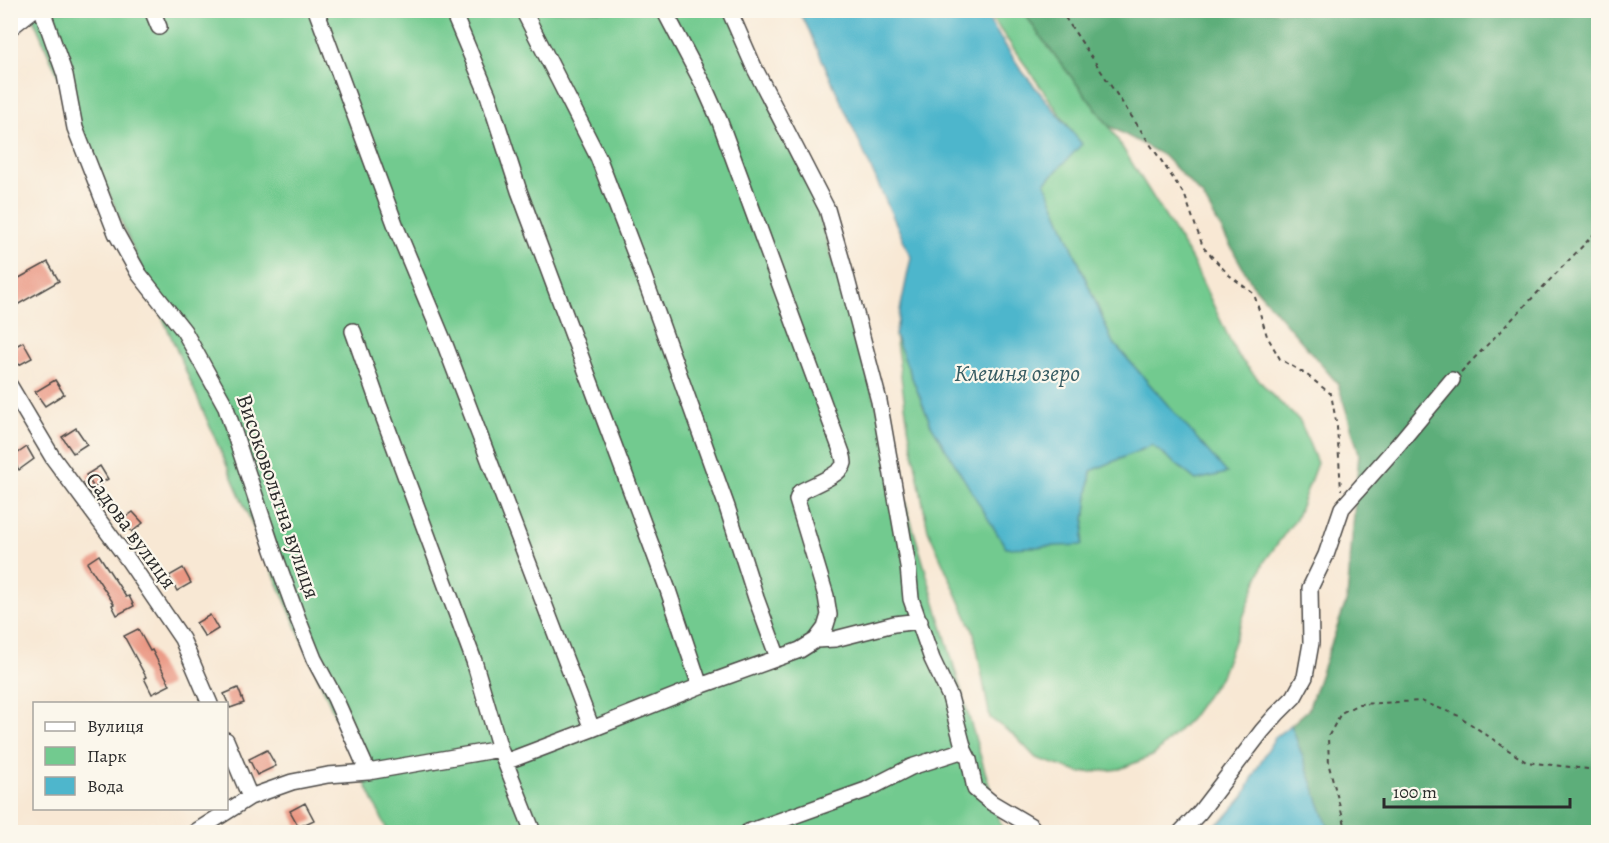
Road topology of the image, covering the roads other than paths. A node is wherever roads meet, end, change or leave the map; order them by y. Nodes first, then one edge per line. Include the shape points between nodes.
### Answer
1 (33, 10) edge
2 (42, 10) edge
3 (152, 10) edge
4 (316, 10) edge
5 (453, 10) edge
6 (524, 10) edge
7 (664, 10) edge
8 (729, 10) edge
9 (159, 27) dead end
10 (10, 28) edge
11 (353, 331) dead end
12 (1452, 380) road end
13 (10, 386) edge
14 (920, 621) junction
15 (816, 640) junction
16 (778, 658) junction
17 (700, 686) junction
18 (209, 702) edge
19 (592, 729) junction
20 (228, 745) edge
21 (964, 750) junction
22 (503, 755) junction
23 (368, 772) junction
24 (250, 797) junction
25 (195, 832) edge
26 (533, 832) edge
27 (748, 832) edge
28 (1035, 832) edge
29 (1181, 832) edge

1 - 10 street
2 - 23 street, Високовольтна вулиця via 65,75 75,128 116,233 139,274 184,331 225,405 298,619
3 - 9 street
4 - 19 street via 398,232 456,372
5 - 17 street via 488,95 519,191
6 - 16 street via 598,157 728,507
7 - 15 street via 720,122 842,453 841,470 800,492 797,500 829,615
8 - 14 street via 826,209 879,401 911,599
11 - 22 street via 474,661
12 - 29 street via 1342,508 1310,588 1311,643 1305,677 1294,697
13 - 18 street, Садова вулиця via 53,458 182,639
14 - 15 street
14 - 21 street via 950,697
15 - 16 street
16 - 17 street
17 - 19 street
19 - 22 street
20 - 24 street
21 - 27 street
21 - 28 street via 975,789
22 - 23 street
22 - 26 street
23 - 24 street via 292,782
24 - 25 street

